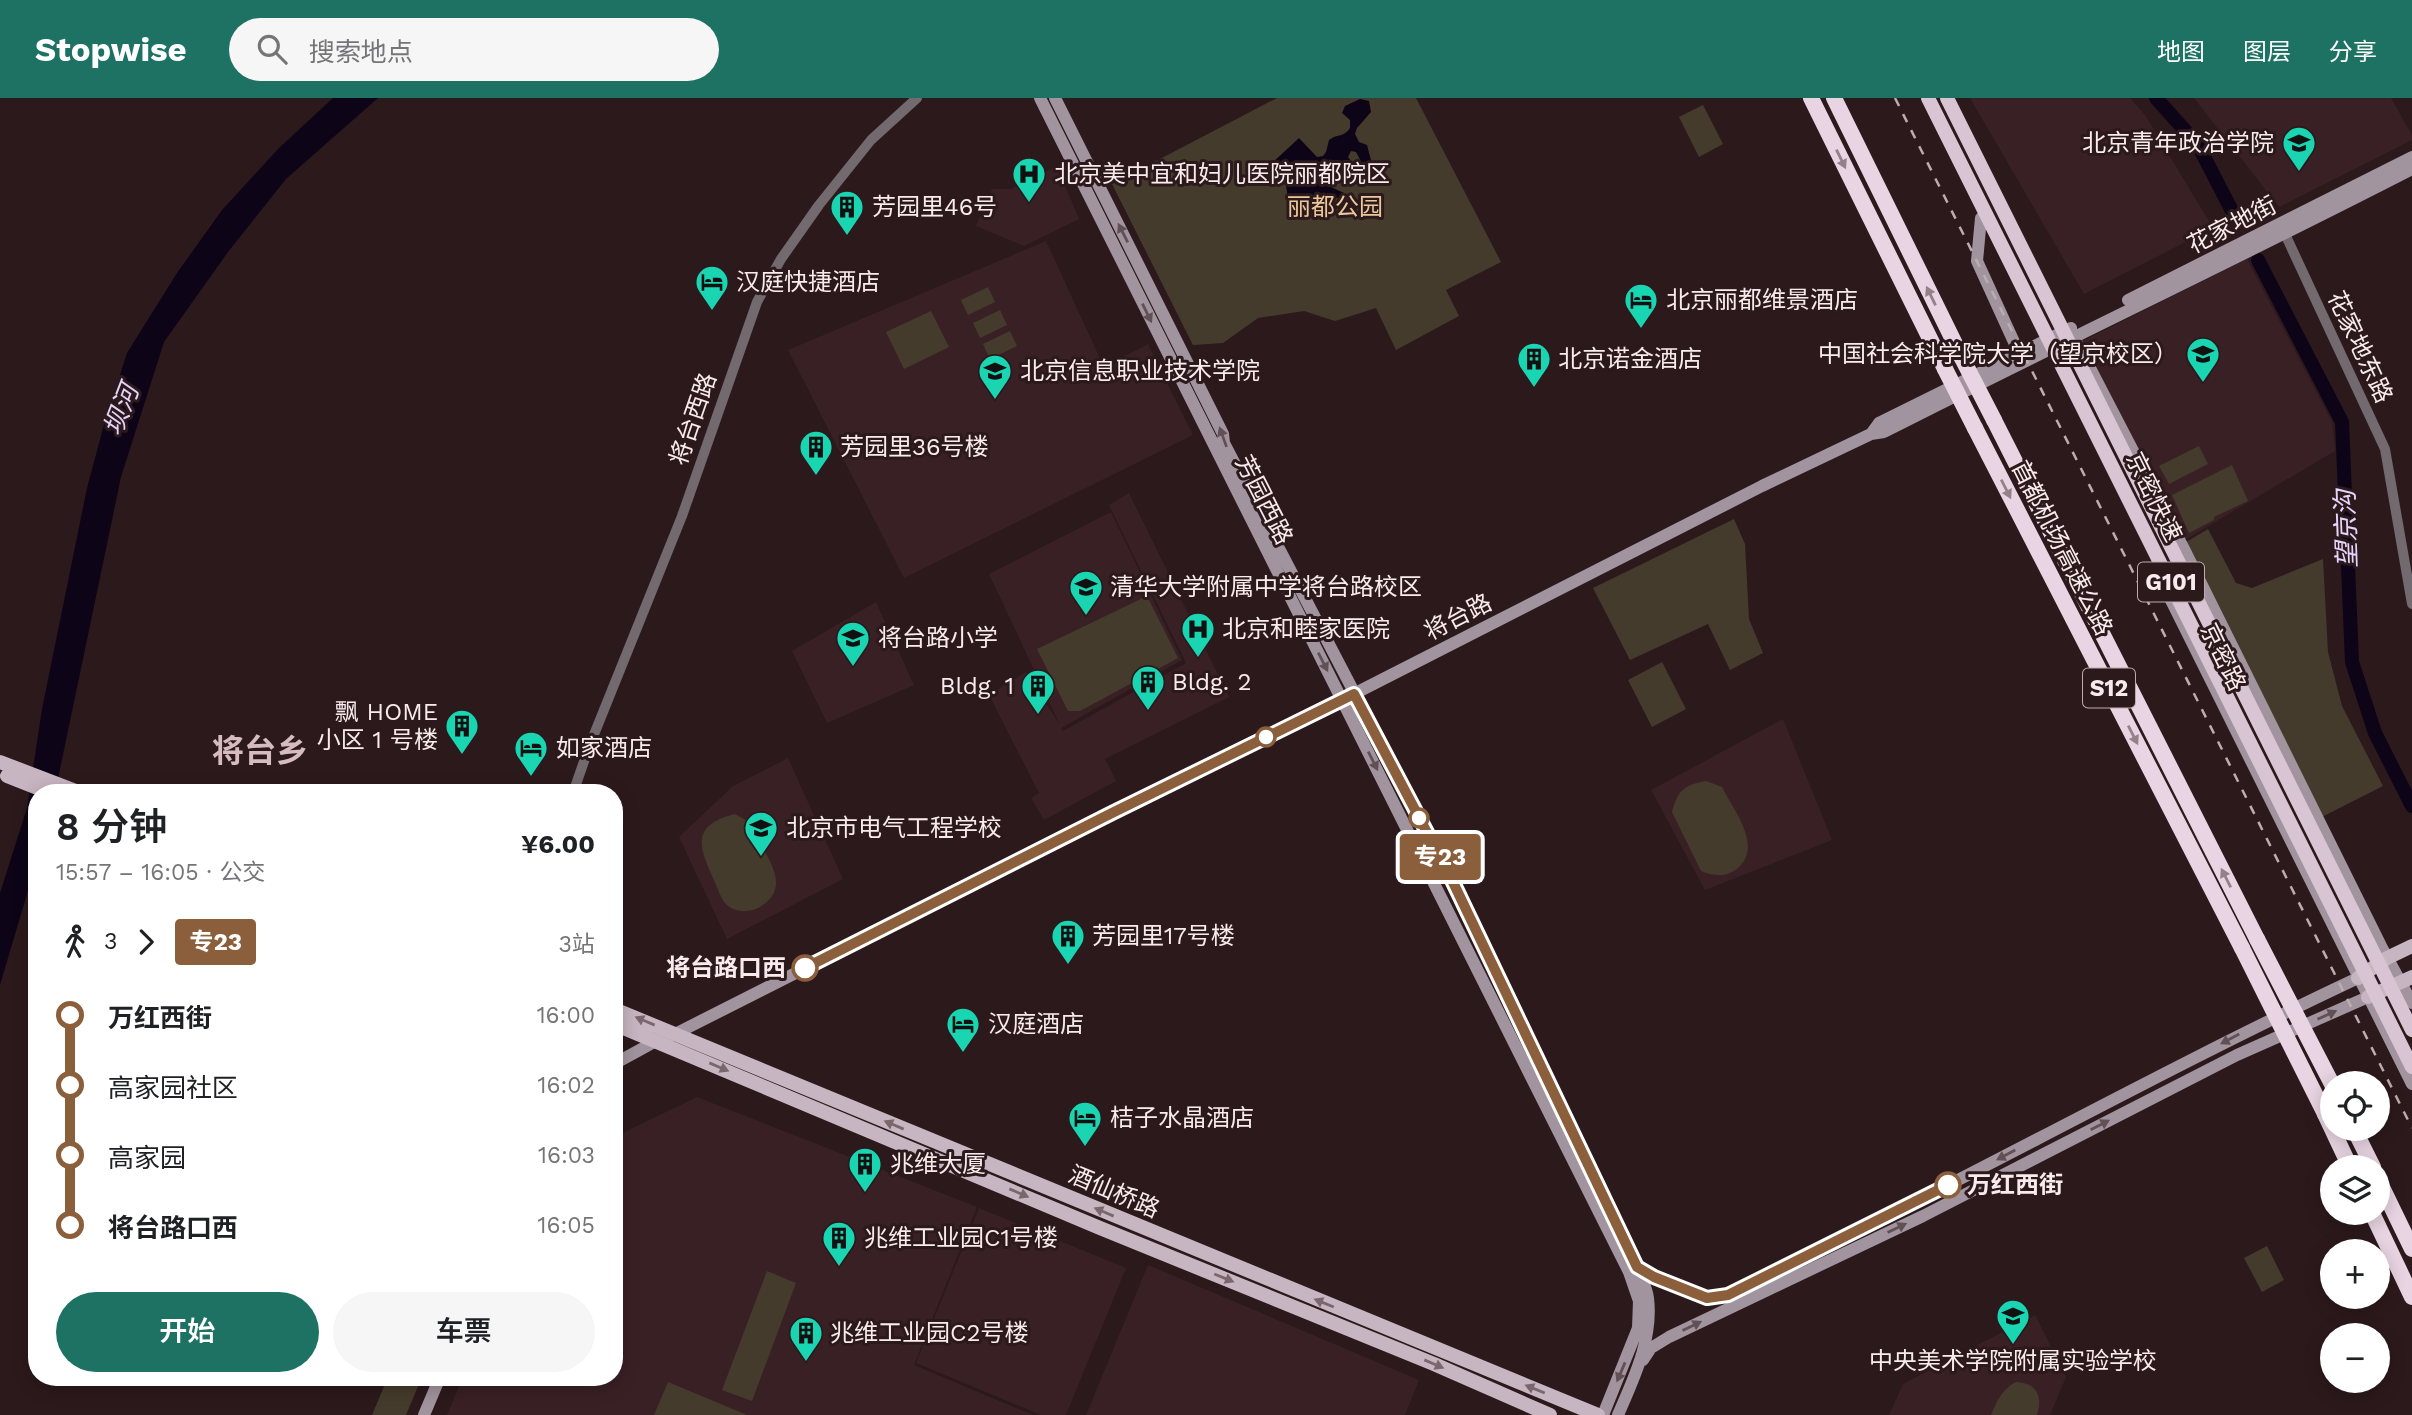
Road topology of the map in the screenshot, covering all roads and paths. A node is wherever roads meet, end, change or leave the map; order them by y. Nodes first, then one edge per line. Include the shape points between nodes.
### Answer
1 (917, 98) edge
2 (1040, 98) edge
3 (1055, 98) edge
4 (1811, 98) edge
5 (1834, 98) edge
6 (1923, 98) edge
7 (1928, 98) edge
8 (1949, 98) edge
9 (2412, 157) edge
10 (2412, 169) edge
11 (1981, 218) junction
12 (2285, 234) junction
13 (2072, 333) junction
14 (2045, 345) junction
15 (2019, 353) junction
16 (1871, 434) junction
17 (2412, 604) edge
18 (1354, 694) junction
19 (1342, 700) junction
20 (5, 769) edge
21 (33, 784) edge
22 (53, 784) edge
23 (577, 784) edge
24 (2412, 946) edge
25 (2387, 958) junction
26 (2358, 978) junction
27 (2406, 979) edge
28 (2368, 997) junction
29 (2412, 1003) edge
30 (623, 1013) edge
31 (623, 1028) edge
32 (2412, 1030) edge
33 (675, 1034) junction
34 (656, 1041) junction
35 (623, 1059) edge
36 (2412, 1068) edge
37 (2325, 1071) edge
38 (2412, 1084) edge
39 (2344, 1155) edge
40 (2390, 1204) edge
41 (2378, 1225) edge
42 (2412, 1249) edge
43 (1637, 1267) junction
44 (2412, 1297) edge
45 (1639, 1366) junction
46 (436, 1386) edge
47 (424, 1415) edge
48 (1550, 1415) edge
49 (1600, 1415) edge
50 (1618, 1415) edge

1 - 23 street, 将台西路 via 871,140 818,205 757,302 682,516
2 -> 19 main road, 芳园西路
18 -> 3 main road, 芳园西路 via 1224,443
4 -> 39 highway, 首都机场高速公路 / S12, bridge
37 -> 5 highway, 首都机场高速公路 / S12, bridge
6 - 11 main road, 京密路 / G101
7 - 36 highway, 京密快速 / G101, bridge
8 - 13 main road, 京密路 / G101
8 - 32 highway, 京密快速 / G101, bridge
9 - 13 main road, 花家地街
10 - 12 main road, 花家地街
11 - 14 main road, 京密路 / G101
11 - 15 main road via 1977,261
12 - 13 main road, 花家地街
12 - 17 street, 花家地东路 via 2385,449
13 - 14 main road
13 - 25 main road, 京密路 / G101
14 - 15 main road, 将台路
14 - 16 main road, 将台路 via 1884,432
14 - 26 main road, 京密路 / G101
15 - 16 main road, 将台路 via 1879,423
16 - 18 main road, 将台路
18 - 19 main road, 将台路
18 - 43 main road, 芳园西路 via 1451,878
19 - 33 main road, 将台路
19 -> 49 main road, 芳园西路 via 1629,1272 1639,1301 1639,1328
20 - 21 main road, bridge
20 - 22 main road
24 - 25 main road
25 - 26 main road
25 - 27 main road, 京密路 / G101
26 - 28 main road, 京密路 / G101
26 -> 43 main road via 1728,1295 1707,1298
27 - 28 main road
27 - 29 main road, 京密路
28 - 38 main road, 京密路
45 -> 28 main road via 1651,1348 1669,1337 1923,1216 2237,1055
33 -> 30 main road, 酒仙桥路
31 - 34 main road, 酒仙桥路
33 - 34 main road, 将台路
49 -> 33 main road, 酒仙桥路
34 - 35 main road, 将台路
34 -> 48 main road, 酒仙桥路
40 - 42 highway
41 - 44 highway
43 - 45 main road, 芳园西路 via 1648,1297 1648,1330
45 - 50 main road, 芳园西路
46 - 47 main road

